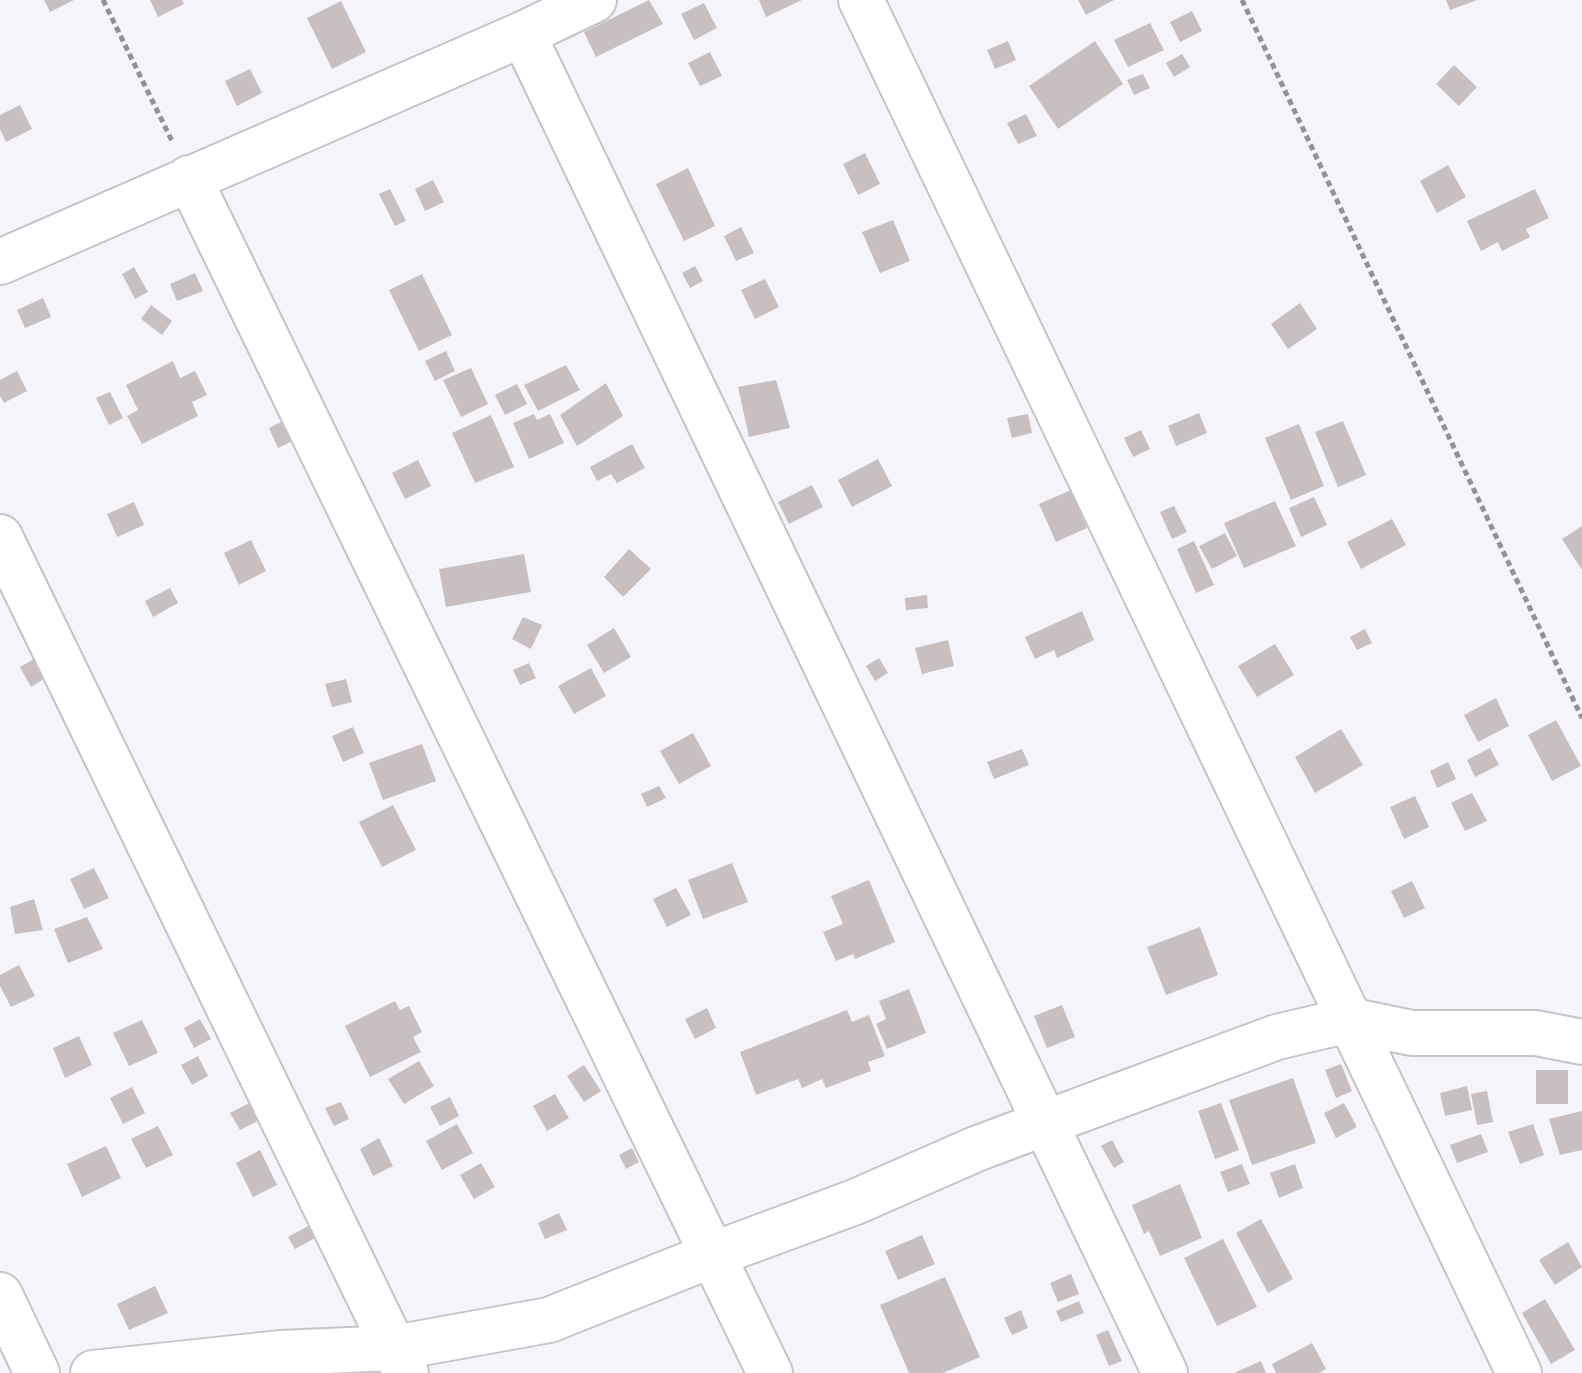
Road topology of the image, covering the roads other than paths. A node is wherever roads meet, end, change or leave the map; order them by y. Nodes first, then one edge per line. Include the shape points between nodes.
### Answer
1 (594, 0) edge
2 (861, 0) edge
3 (523, 34) junction
4 (189, 178) junction
5 (0, 262) edge
6 (0, 537) edge
7 (1349, 1020) junction
8 (1582, 1042) edge
9 (1045, 1123) junction
10 (712, 1255) junction
11 (0, 1295) edge
12 (400, 1361) edge
13 (37, 1373) edge
14 (93, 1373) edge
15 (770, 1373) edge
16 (1165, 1373) edge
17 (1519, 1373) edge

1 - 3 street
2 - 7 street
3 - 4 street
3 - 9 street
4 - 5 street
4 - 10 street
6 - 12 street
7 - 8 street via 1412,1033 1536,1033
7 - 9 street via 1277,1037
7 - 17 street
9 - 10 street
9 - 16 street
10 - 12 street via 549,1320
10 - 15 street
11 - 13 street
12 - 14 street via 281,1353

